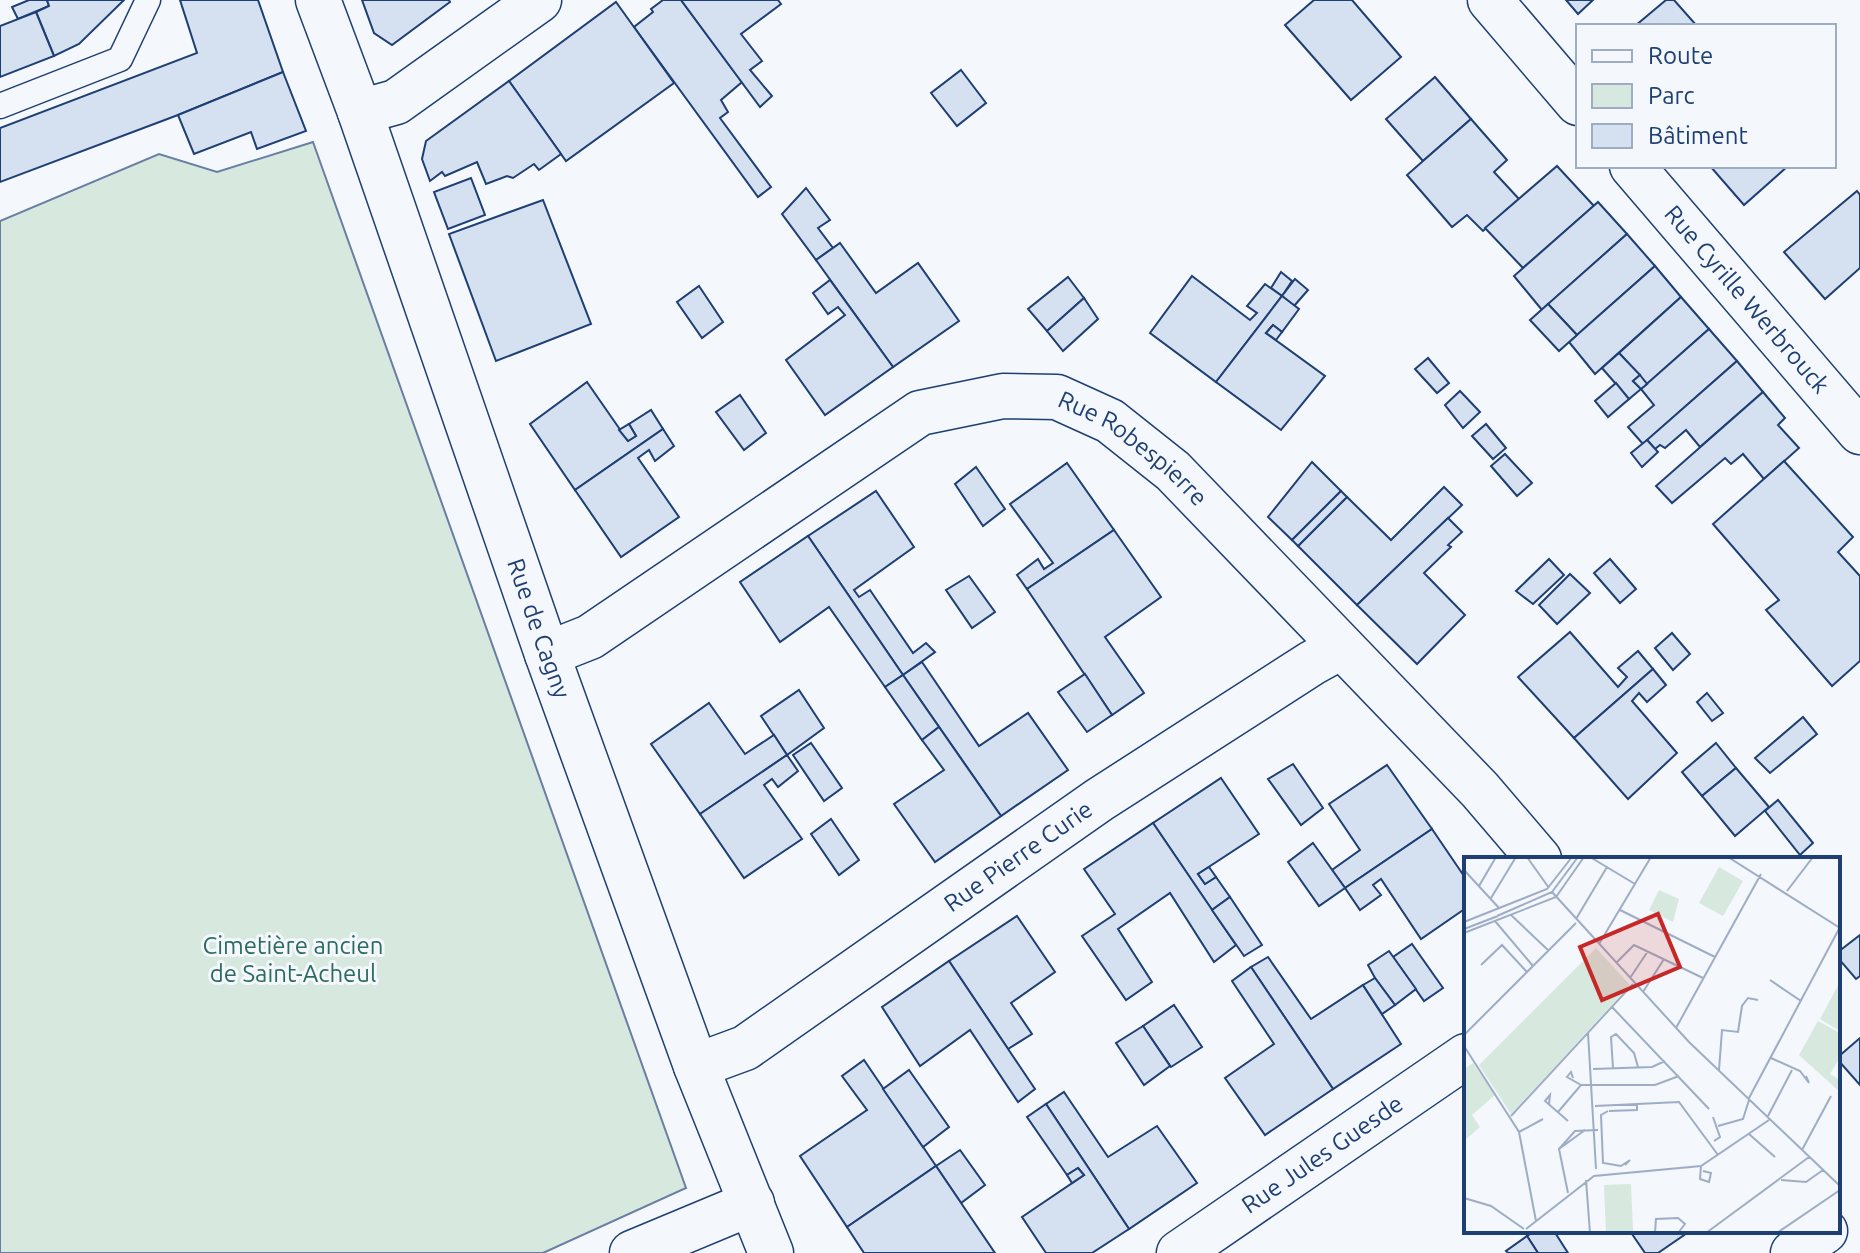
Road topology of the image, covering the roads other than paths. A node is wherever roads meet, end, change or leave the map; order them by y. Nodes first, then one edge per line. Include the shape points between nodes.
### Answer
1 (148, 0) edge
2 (318, 0) edge
3 (539, 0) edge
4 (1490, 0) edge
5 (1576, 101) edge
6 (0, 106) edge
7 (360, 112) junction
8 (1634, 168) edge
9 (1860, 432) edge
10 (1341, 647) junction
11 (547, 654) junction
12 (1537, 857) edge
13 (1464, 1057) edge
14 (696, 1066) junction
15 (752, 1203) junction
16 (1826, 1233) edge
17 (632, 1253) edge
18 (771, 1253) edge
19 (1179, 1253) edge
20 (1793, 1253) edge

1 - 6 lane via 120,59
2 - 7 street, Rue de Cagny
3 - 7 street via 396,102
4 - 5 street
7 - 11 street, Rue de Cagny
8 - 9 street, Rue Cyrille Werbrouck
10 - 11 street, Rue Robespierre via 1173,471 1110,421 1057,397 1003,396 920,413 590,637
10 - 12 street, Rue Robespierre
10 - 14 street, Rue Pierre Curie via 1099,800 745,1048
11 - 14 street, Rue de Cagny
13 - 19 street, Rue Jules Guesde
14 - 15 street, Rue de Cagny
15 - 17 street
15 - 18 street, Rue de Cagny
16 - 20 street

